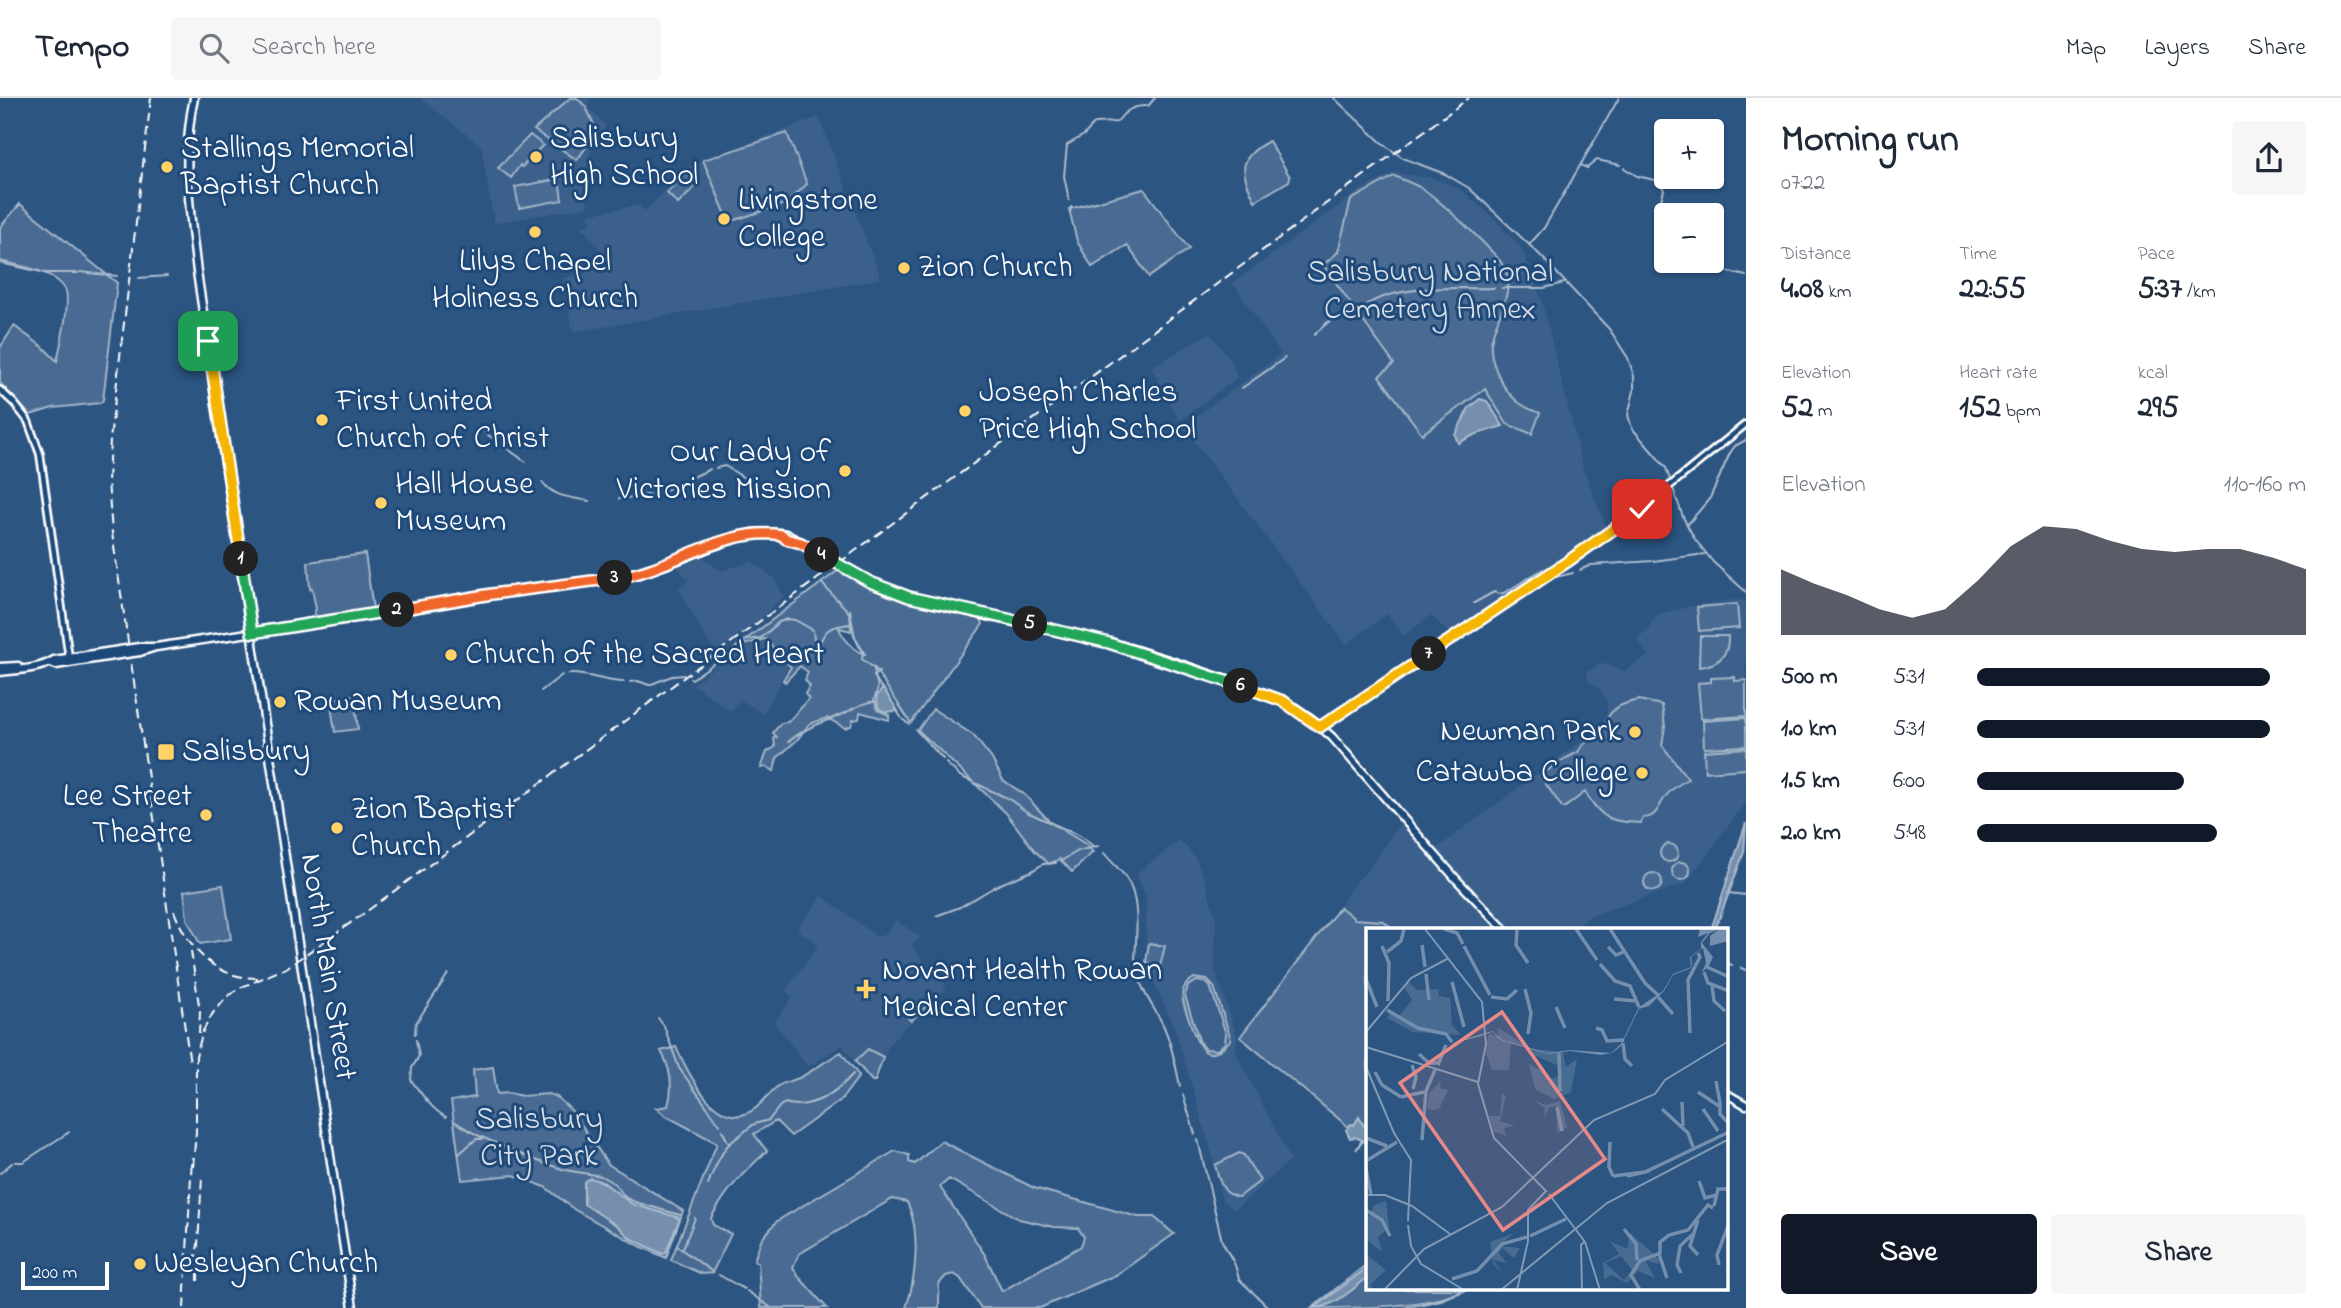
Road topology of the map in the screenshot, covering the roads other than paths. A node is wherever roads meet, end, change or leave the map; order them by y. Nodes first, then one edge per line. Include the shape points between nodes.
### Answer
1 (194, 98) edge
2 (0, 390) edge
3 (1746, 424) edge
4 (252, 633) junction
5 (70, 661) junction
6 (0, 670) edge
7 (1320, 727) junction
8 (1501, 928) edge
9 (1728, 1095) edge
10 (1746, 1105) edge
11 (353, 1308) edge

1 - 4 main road, North Main Street via 187,167 197,272
2 - 5 main road via 28,421 42,461
3 - 7 main road via 1609,533
4 - 5 main road, bridge
4 - 7 main road via 625,577 744,535 762,533 798,542 890,591 1164,659 1283,701
4 - 11 main road, North Main Street
5 - 6 main road
7 - 8 main road
9 - 10 main road

